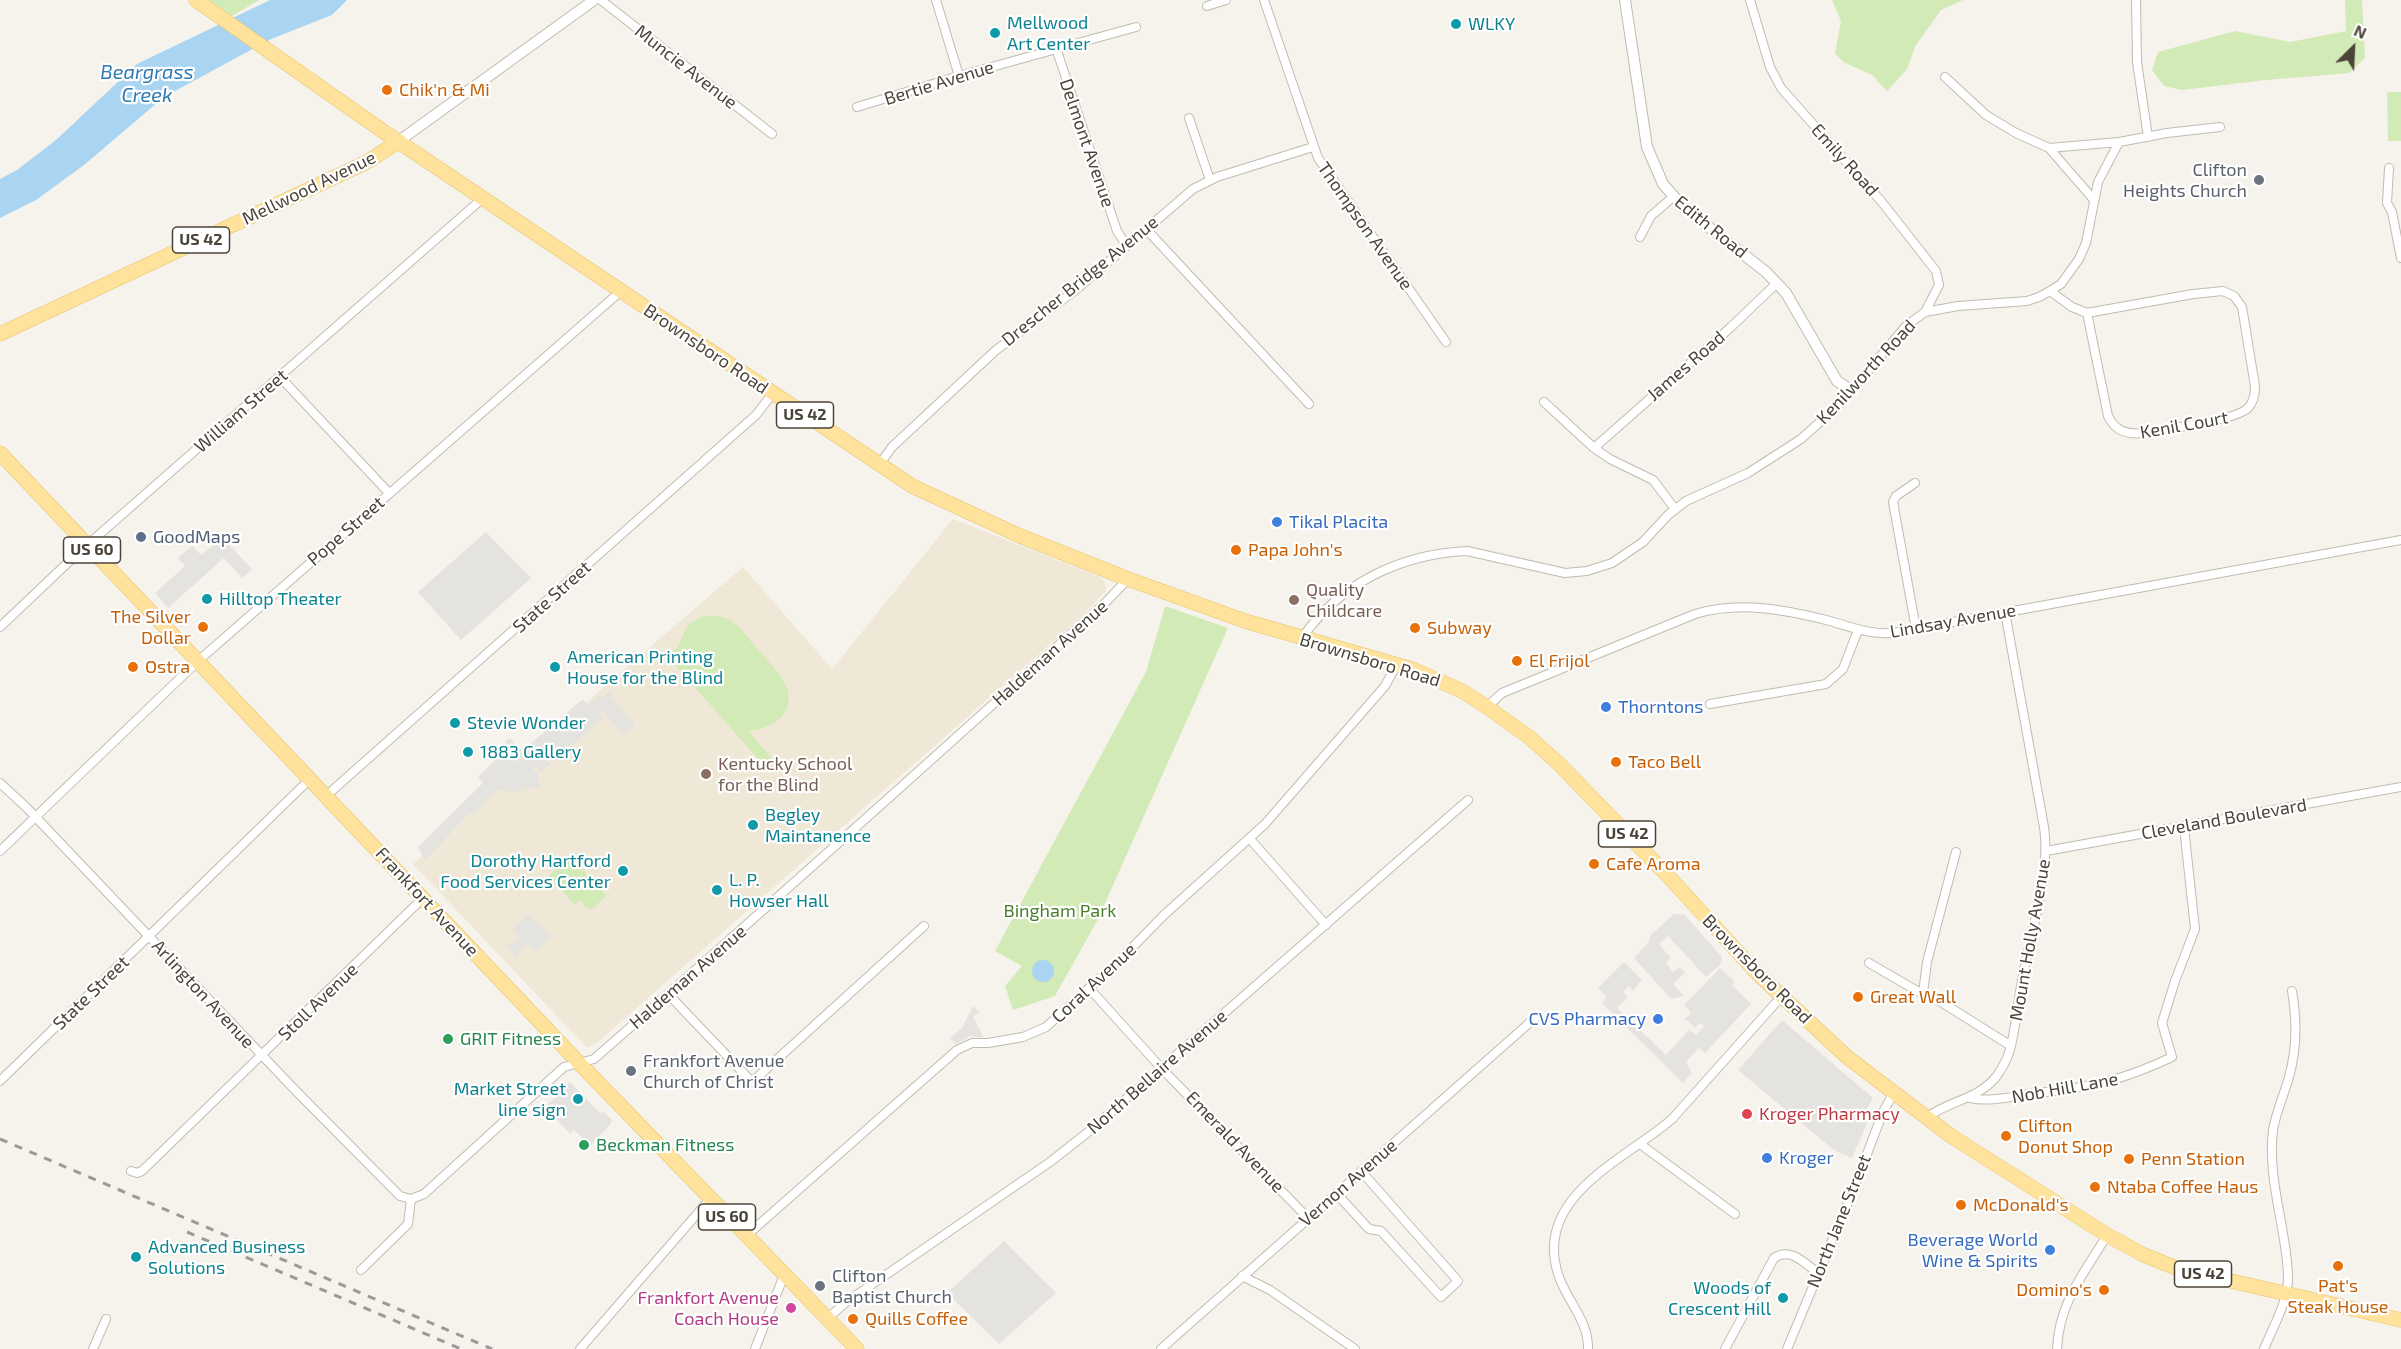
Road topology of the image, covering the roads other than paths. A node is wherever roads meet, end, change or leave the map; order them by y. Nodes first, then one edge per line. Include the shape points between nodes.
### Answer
1 (196, 0) edge
2 (594, 0) edge
3 (601, 0) edge
4 (936, 0) edge
5 (1226, 0) edge
6 (1264, 0) edge
7 (1625, 0) edge
8 (1750, 0) edge
9 (2136, 0) edge
10 (1206, 6) dead end
11 (1136, 27) dead end
12 (1056, 48) junction
13 (959, 76) junction
14 (1945, 77) dead end
15 (856, 107) dead end
16 (1189, 118) dead end
17 (2220, 127) dead end
18 (772, 134) dead end
19 (2148, 137) junction
20 (399, 141) junction
21 (2119, 142) junction
22 (1313, 147) junction
23 (2049, 148) junction
24 (2389, 168) dead end
25 (1210, 180) junction
26 (1673, 197) junction
27 (483, 198) junction
28 (2094, 200) junction
29 (1146, 229) junction
30 (1640, 237) dead end
31 (1127, 246) junction
32 (2401, 258) edge
33 (1777, 283) junction
34 (621, 291) junction
35 (2050, 291) junction
36 (1924, 312) junction
37 (2087, 313) junction
38 (0, 334) edge
39 (1446, 342) dead end
40 (280, 377) junction
41 (1851, 390) junction
42 (772, 393) junction
43 (1544, 402) dead end
44 (1309, 404) dead end
45 (1594, 448) junction
46 (0, 453) edge
47 (879, 465) junction
48 (1915, 483) dead end
49 (389, 494) junction
50 (1675, 509) junction
51 (2401, 540) edge
52 (87, 545) junction
53 (1128, 579) junction
54 (2005, 612) junction
55 (0, 627) edge
56 (1916, 629) junction
57 (1858, 630) junction
58 (1302, 638) junction
59 (198, 661) junction
60 (1397, 664) junction
61 (1710, 704) dead end
62 (1487, 706) junction
63 (310, 779) junction
64 (0, 783) edge
65 (2401, 787) edge
66 (326, 796) junction
67 (1468, 800) dead end
68 (36, 817) junction
69 (2184, 827) junction
70 (1250, 839) junction
71 (0, 851) edge
72 (2046, 851) junction
73 (1956, 852) dead end
74 (423, 898) junction
75 (1326, 925) junction
76 (924, 926) dead end
77 (149, 937) junction
78 (1869, 963) dead end
79 (1089, 988) junction
80 (2292, 991) dead end
81 (1923, 993) junction
82 (668, 994) junction
83 (1781, 997) junction
84 (1536, 1017) dead end
85 (2011, 1046) junction
86 (262, 1056) junction
87 (579, 1063) junction
88 (1161, 1069) junction
89 (0, 1081) edge
90 (1893, 1094) junction
91 (1970, 1098) junction
92 (1926, 1118) junction
93 (1640, 1144) junction
94 (131, 1171) dead end
95 (1361, 1171) junction
96 (1336, 1193) junction
97 (411, 1199) junction
98 (710, 1199) junction
99 (1735, 1214) dead end
100 (1308, 1218) junction
101 (2107, 1235) junction
102 (746, 1236) junction
103 (361, 1270) dead end
104 (1818, 1273) junction
105 (784, 1275) junction
106 (1242, 1276) junction
107 (2286, 1293) junction
108 (827, 1318) junction
109 (106, 1319) dead end
110 (2401, 1320) edge
111 (93, 1349) edge
112 (580, 1349) edge
113 (754, 1349) edge
114 (857, 1349) edge
115 (1161, 1349) edge
116 (1355, 1349) edge
117 (1588, 1349) edge
118 (1725, 1349) edge
119 (1787, 1349) edge
120 (2057, 1349) edge
121 (2264, 1349) edge

1 - 20 main road, US 42
2 - 20 street, Mellwood Avenue
3 - 18 street, Muncie Avenue
4 - 13 street
5 - 10 street
6 - 22 street, Thompson Avenue
7 - 26 street, Edith Road via 1647,147
8 - 36 street, Emily Road via 1770,67 1781,88 1881,201 1936,271 1939,285
9 - 19 street via 2137,62
11 - 12 street
12 - 13 street, Bertie Avenue
12 - 31 street, Delmont Avenue via 1118,231
13 - 15 street, Bertie Avenue
14 - 23 street via 1986,115
16 - 25 street
17 - 19 street
19 - 21 street
20 - 27 main road, Brownsboro Road / US 42
20 - 38 main road, Mellwood Avenue / US 42 via 367,162
21 - 23 street
21 - 28 street, Kenilworth Road via 2103,169
22 - 25 street, Drescher Bridge Avenue
22 - 39 street, Thompson Avenue
23 - 28 street
24 - 32 street via 2387,203
25 - 29 street, Drescher Bridge Avenue
26 - 30 street via 1651,216
26 - 33 street, Edith Road
27 - 34 main road, Brownsboro Road / US 42
27 - 40 street, William Street
28 - 35 street, Kenilworth Road via 2079,260 2061,284
29 - 31 street, Drescher Bridge Avenue
29 - 44 street
31 - 47 street, Drescher Bridge Avenue via 995,351 892,447
33 - 41 street, Edith Road via 1837,381
33 - 45 street, James Road
34 - 42 main road, Brownsboro Road / US 42
34 - 49 street, Pope Street
35 - 36 street, Kenilworth Road via 2027,301
35 - 37 street
36 - 41 street, Kenilworth Road via 1906,326
37 - 37 street, Kenil Court via 2108,416 2120,431 2143,433 2235,416 2251,406 2255,386 2243,312 2234,296 2223,291 2210,292
40 - 49 street
40 - 52 street, William Street
41 - 50 street, Kenilworth Road via 1831,412 1775,457
42 - 47 main road, Brownsboro Road / US 42
42 - 66 street, State Street via 756,414
43 - 45 street
45 - 50 street via 1653,480
46 - 52 main road, Frankfort Avenue / US 60
47 - 53 main road, Brownsboro Road / US 42 via 912,486 1009,531
48 - 56 street via 1893,502
49 - 59 street, Pope Street
50 - 58 street, Kenilworth Road via 1627,554 1587,572 1565,573 1467,551 1405,561 1361,581 1317,617
51 - 54 street, Lindsay Avenue
52 - 55 street, William Street
52 - 59 main road, Frankfort Avenue / US 60
53 - 58 main road, Brownsboro Road / US 42
53 - 82 street, Haldeman Avenue via 1039,664
54 - 56 street, Lindsay Avenue
54 - 72 street, Mount Holly Avenue
56 - 57 street, Lindsay Avenue via 1884,634
57 - 61 street via 1844,669 1826,684
57 - 62 street, Lindsay Avenue via 1766,608 1712,609 1502,693
58 - 60 main road, Brownsboro Road / US 42
59 - 63 main road, Frankfort Avenue / US 60
59 - 68 street, Pope Street
60 - 62 main road, Brownsboro Road / US 42 via 1435,678
60 - 70 street, Coral Avenue via 1385,686
62 - 83 main road, Brownsboro Road / US 42 via 1558,763
63 - 66 main road, Frankfort Avenue / US 60
63 - 77 street, State Street
64 - 68 street, Arlington Avenue
65 - 69 street, Cleveland Boulevard
66 - 74 main road, Frankfort Avenue / US 60
67 - 75 street, North Bellaire Avenue
68 - 71 street, Pope Street
68 - 77 street, Arlington Avenue
69 - 72 street, Cleveland Boulevard
69 - 91 street, Nob Hill Lane via 2195,929 2162,1023 2172,1057 2106,1083 1986,1101
70 - 75 street
70 - 79 street, Coral Avenue
72 - 85 street, Mount Holly Avenue
73 - 81 street via 1927,962
74 - 86 street, Stoll Avenue
74 - 87 main road, Frankfort Avenue / US 60
75 - 88 street, North Bellaire Avenue
76 - 82 street via 752,1082
77 - 86 street, Arlington Avenue
77 - 89 street, State Street
78 - 81 street
79 - 88 street, Emerald Avenue
79 - 102 street, Coral Avenue via 1039,1032 967,1041
80 - 107 street via 2294,1057 2273,1130 2272,1157 2288,1276
81 - 85 street
82 - 87 street, Haldeman Avenue via 594,1059
83 - 90 main road, Brownsboro Road / US 42
83 - 93 street via 1679,1112
84 - 95 street, Vernon Avenue
85 - 91 street, Mount Holly Avenue via 1998,1074
86 - 94 street, Stoll Avenue via 142,1171
86 - 97 street, Arlington Avenue via 400,1196
87 - 97 street, Haldeman Avenue via 564,1067 424,1194
87 - 98 main road, Frankfort Avenue / US 60
88 - 100 street, Emerald Avenue
88 - 108 street, North Bellaire Avenue via 1050,1162
90 - 92 main road, Brownsboro Road / US 42
90 - 104 street, North Jane Street
91 - 92 street, Mount Holly Avenue via 1945,1106
92 - 101 main road, Brownsboro Road / US 42
93 - 99 street
93 - 117 street via 1600,1170 1585,1185 1567,1208 1556,1234 1556,1269 1583,1324
95 - 96 street, Vernon Avenue
95 - 96 street via 1458,1281 1441,1297 1382,1231 1369,1229
96 - 100 street, Vernon Avenue
97 - 103 street via 408,1224
98 - 102 main road, Frankfort Avenue / US 60
98 - 112 street
100 - 106 street, Vernon Avenue
101 - 107 main road, Brownsboro Road / US 42 via 2180,1269
101 - 120 street via 2066,1302
102 - 105 main road, Frankfort Avenue / US 60
104 - 118 street via 1790,1253 1774,1258
104 - 119 street, North Jane Street
105 - 108 main road, Frankfort Avenue / US 60
105 - 113 street
106 - 115 street, Vernon Avenue
106 - 116 street via 1270,1290
107 - 110 main road, Brownsboro Road / US 42
107 - 121 street
108 - 114 main road, Frankfort Avenue / US 60
109 - 111 street

